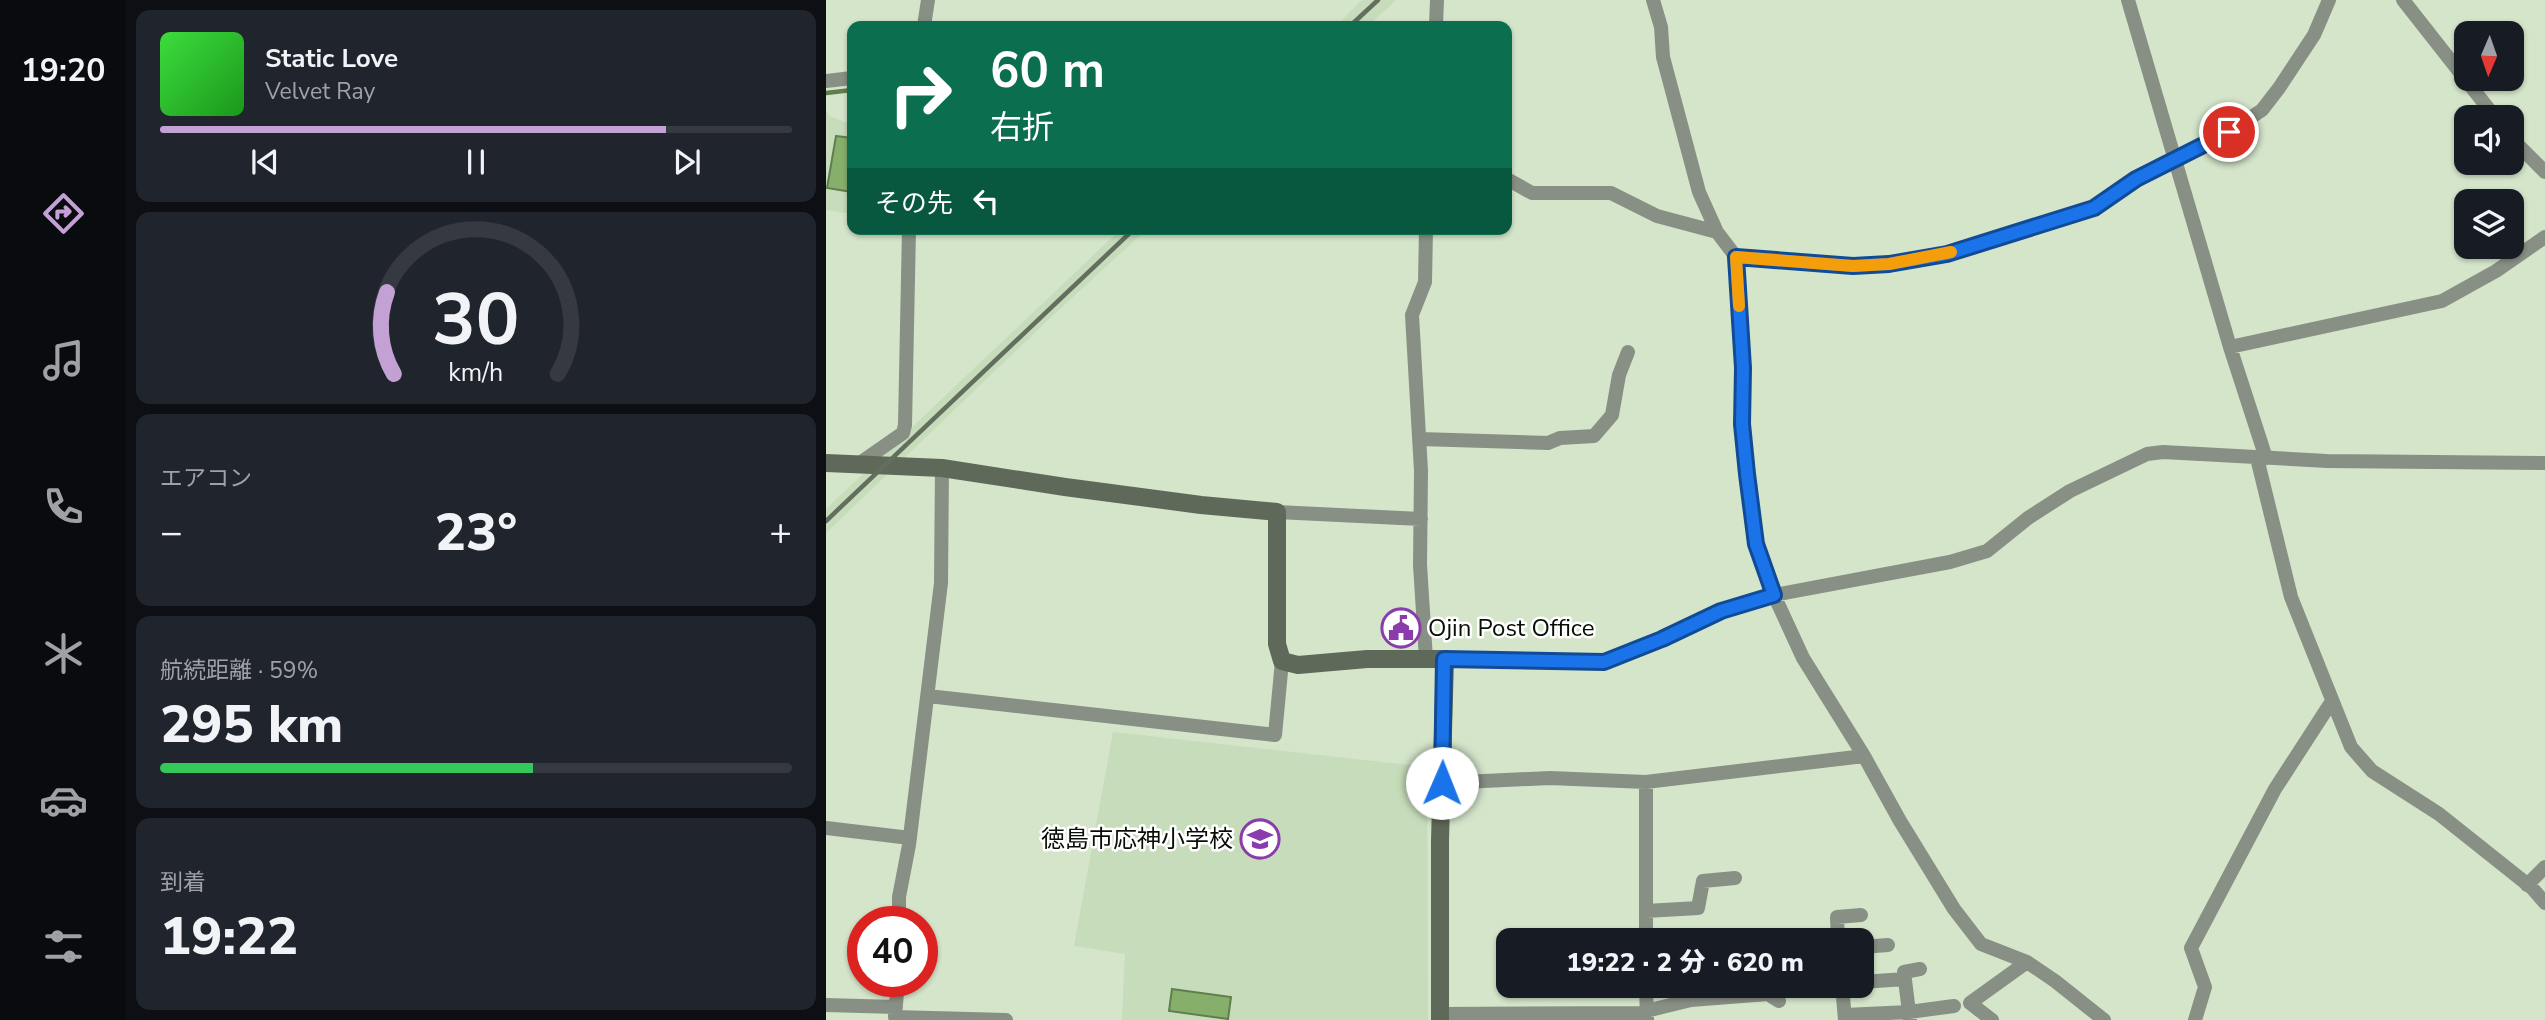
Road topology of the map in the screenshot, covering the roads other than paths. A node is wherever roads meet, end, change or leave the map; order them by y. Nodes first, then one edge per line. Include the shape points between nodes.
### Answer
1 (928, 0) edge
2 (1437, 0) edge
3 (1653, 0) edge
4 (2128, 0) edge
5 (2329, 0) edge
6 (2403, 0) edge
7 (925, 21) edge
8 (1436, 21) edge
9 (847, 79) edge
10 (826, 81) edge
11 (2486, 105) edge
12 (2524, 151) edge
13 (2175, 160) junction
14 (2545, 172) edge
15 (1512, 182) edge
16 (1717, 232) junction
17 (909, 235) edge
18 (1426, 235) edge
19 (2545, 237) edge
20 (1736, 257) junction
21 (2230, 348) junction
22 (1628, 352) dead end
23 (1420, 439) junction
24 (2261, 458) junction
25 (826, 463) edge
26 (860, 463) junction
27 (2545, 463) edge
28 (942, 468) junction
29 (1277, 512) junction
30 (1421, 519) junction
31 (1774, 595) junction
32 (1435, 659) junction
33 (1282, 661) junction
34 (928, 695) junction
35 (2332, 701) junction
36 (1864, 757) junction
37 (1646, 782) junction
38 (1442, 783) junction
39 (826, 828) edge
40 (910, 838) junction
41 (2545, 866) edge
42 (1735, 878) dead end
43 (2527, 885) junction
44 (2545, 903) edge
45 (899, 906) edge
46 (1646, 911) junction
47 (1861, 915) dead end
48 (1646, 928) edge
49 (1837, 928) edge
50 (1888, 945) dead end
51 (1874, 946) edge
52 (2027, 962) junction
53 (1920, 969) dead end
54 (1905, 979) junction
55 (1874, 981) edge
56 (1843, 998) edge
57 (1779, 1001) dead end
58 (826, 1005) edge
59 (1954, 1006) dead end
60 (895, 1014) edge
61 (1646, 1015) edge
62 (1909, 1016) edge
63 (1440, 1017) edge
64 (1845, 1018) edge
65 (1006, 1020) edge
66 (1992, 1020) edge
67 (2104, 1020) edge
68 (2195, 1020) edge

1 - 7 street
2 - 8 street
3 - 16 street via 1663,57 1699,192
4 - 13 street
5 - 13 street via 2314,35 2262,110
6 - 11 street
9 - 10 street
12 - 14 street
13 - 20 street via 2136,179 2094,208 1947,254 1853,266
13 - 21 street
15 - 16 street via 1532,193 1611,193 1657,216
16 - 20 street
17 - 26 street via 905,425 903,433
18 - 23 street via 1424,282 1412,315
19 - 21 street via 2442,301
20 - 31 street via 1747,474 1756,544
21 - 24 street
22 - 23 street via 1612,415 1594,436 1548,443
23 - 30 street
24 - 27 street
24 - 31 street via 2147,454 2070,491 1987,551
24 - 35 street via 2291,597
25 - 26 street
26 - 28 street
28 - 29 street
28 - 34 street via 941,583
29 - 30 street
29 - 33 street via 1277,644
30 - 32 street via 1420,565
31 - 32 street via 1721,611 1604,662
31 - 36 street via 1803,657
32 - 33 street via 1298,665
32 - 38 street
33 - 34 street via 1275,736
34 - 40 street
35 - 43 street via 2351,747 2372,771 2439,814
35 - 68 street via 2275,789 2192,948 2205,987
36 - 37 street
36 - 52 street via 1948,898 1981,944
37 - 38 street via 1550,778
37 - 46 street
38 - 63 street
39 - 40 street
40 - 45 street
41 - 43 street
42 - 46 street via 1703,881 1698,908
43 - 44 street
46 - 48 street
47 - 49 street via 1837,917
50 - 51 street
52 - 66 street via 1970,1003
52 - 67 street
53 - 54 street via 1904,972
54 - 55 street
54 - 62 street
56 - 64 street
57 - 61 street via 1768,995 1691,1000
58 - 60 street
59 - 62 street
60 - 65 street
61 - 63 street
62 - 64 street

